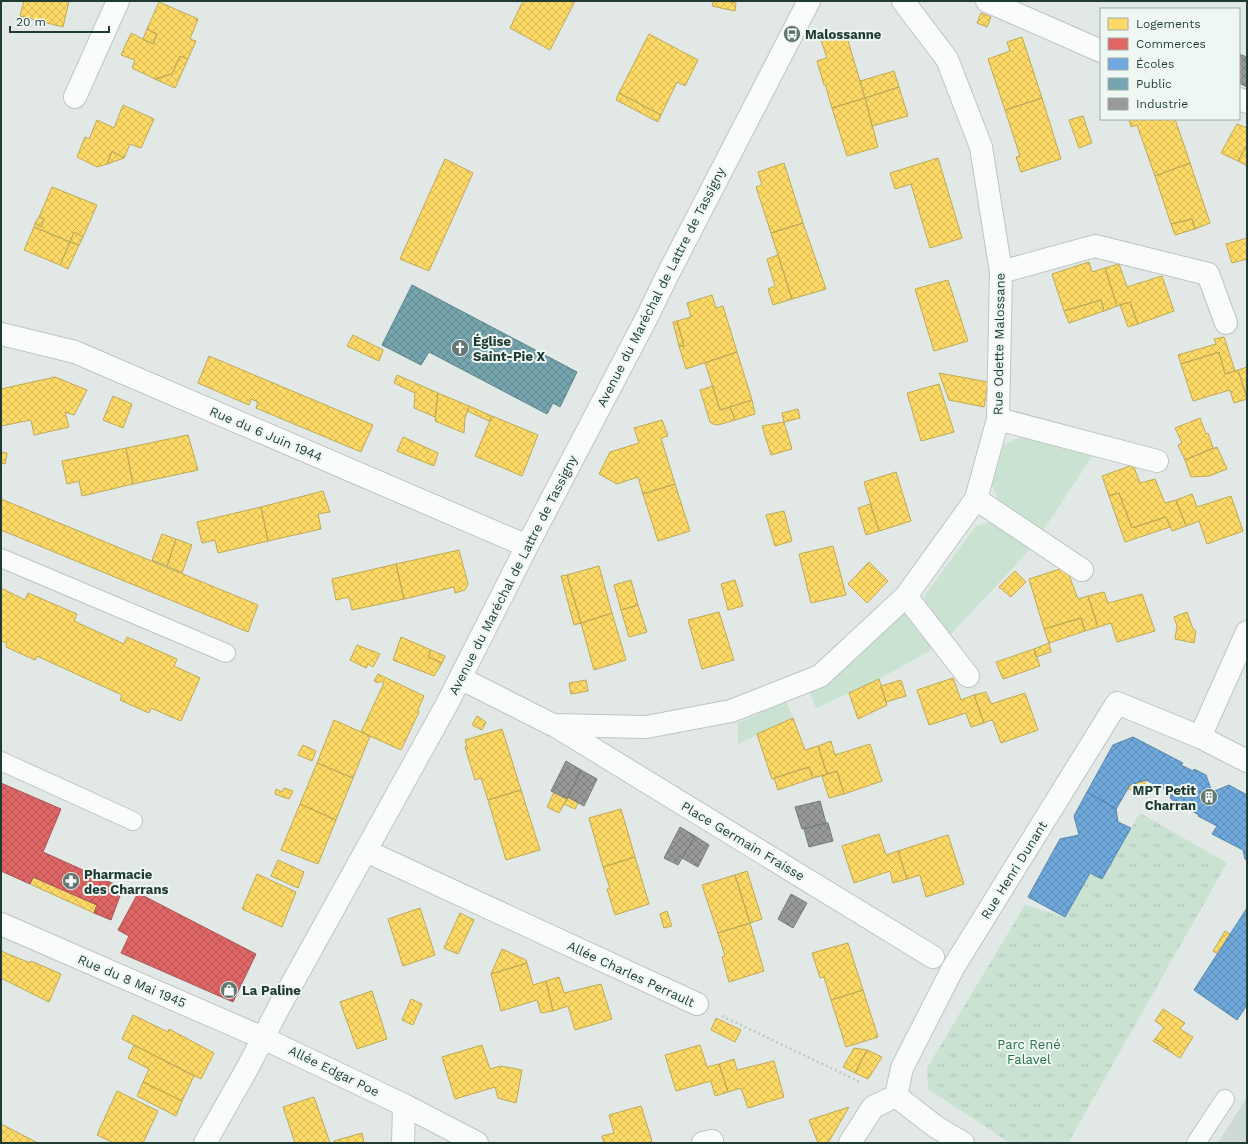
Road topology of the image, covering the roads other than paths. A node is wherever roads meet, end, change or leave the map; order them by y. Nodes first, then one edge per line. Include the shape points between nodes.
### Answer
1 (118, 1) edge
2 (809, 1) edge
3 (903, 1) edge
4 (987, 1) edge
5 (1100, 51) edge
6 (75, 97) dead end
7 (1001, 272) junction
8 (1226, 323) dead end
9 (1, 334) edge
10 (998, 419) junction
11 (1157, 461) dead end
12 (976, 499) junction
13 (527, 546) junction
14 (1, 558) edge
15 (1082, 570) dead end
16 (906, 596) junction
17 (1247, 632) edge
18 (226, 653) dead end
19 (968, 676) dead end
20 (460, 678) junction
21 (553, 725) junction
22 (1200, 737) junction
23 (1, 761) edge
24 (1247, 761) edge
25 (133, 821) dead end
26 (366, 851) junction
27 (1, 924) edge
28 (932, 957) dead end
29 (696, 1004) road end
30 (263, 1038) junction
31 (896, 1096) junction
32 (1225, 1099) dead end
33 (404, 1105) junction
34 (205, 1143) edge
35 (403, 1143) edge
36 (477, 1143) edge
37 (850, 1143) edge
38 (963, 1143) edge
39 (1196, 1143) edge

1 - 6 street
2 - 13 street, Avenue du Maréchal de Lattre de Tassigny
3 - 7 street, Rue Odette Malossane via 947,59 981,147
4 - 5 street
7 - 8 street via 1095,246 1208,274
7 - 10 street, Rue Odette Malossane
9 - 13 street, Rue du 6 Juin 1944 via 75,352
10 - 11 street
10 - 12 street, Rue Odette Malossane
12 - 15 street
12 - 16 street, Rue Odette Malossane
13 - 20 street, Avenue du Maréchal de Lattre de Tassigny
14 - 18 lane
16 - 19 street
16 - 21 street, Rue Odette Malossane via 820,676 731,711 646,727
17 - 22 street
20 - 21 street, Rue Odette Malossane
20 - 26 street, Avenue du Maréchal de Lattre de Tassigny
21 - 28 street, Place Germain Fraisse
22 - 24 street, Rue Henri Dunant
22 - 31 street, Rue Henri Dunant via 1117,703 953,968 902,1068
23 - 25 lane
26 - 29 street, Allée Charles Perrault
26 - 30 street, Avenue du Maréchal de Lattre de Tassigny
27 - 30 street, Rue du 8 Mai 1945
30 - 33 street, Allée Edgar Poe
30 - 34 street, Avenue du Maréchal de Lattre de Tassigny
31 - 37 street via 873,1107
31 - 38 street via 936,1127
32 - 39 lane
33 - 35 street
33 - 36 street, Allée Edgar Poe

